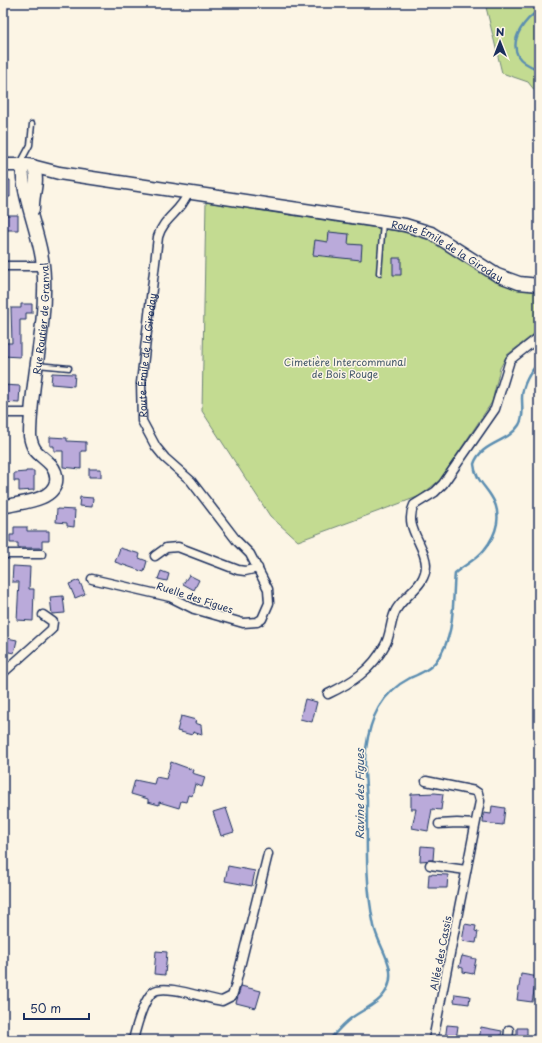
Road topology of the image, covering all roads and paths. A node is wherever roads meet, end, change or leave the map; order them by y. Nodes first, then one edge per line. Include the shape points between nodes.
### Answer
1 (32, 124) dead end
2 (3, 165) edge
3 (28, 165) junction
4 (59, 173) junction
5 (36, 184) junction
6 (188, 193) junction
7 (383, 222) junction
8 (34, 225) junction
9 (3, 266) edge
10 (43, 266) junction
11 (380, 273) dead end
12 (539, 285) edge
13 (539, 336) edge
14 (38, 365) junction
15 (69, 368) dead end
16 (3, 413) edge
17 (32, 414) junction
18 (4, 505) edge
19 (3, 554) edge
20 (41, 554) dead end
21 (155, 556) dead end
22 (258, 568) junction
23 (92, 579) dead end
24 (43, 615) dead end
25 (3, 674) edge
26 (328, 694) dead end
27 (426, 781) dead end
28 (439, 824) dead end
29 (475, 824) junction
30 (268, 854) dead end
31 (430, 865) dead end
32 (466, 870) junction
33 (509, 1030) dead end
34 (133, 1040) edge
35 (433, 1040) edge
36 (508, 1040) edge

1 - 3 lane via 30,145 23,158
2 - 3 main road, Route Émile de la Giroday
3 - 4 main road, Route Émile de la Giroday
3 - 5 main road, Rue Routier de Granval via 36,172
3 - 8 main road, Rue Routier de Granval via 24,191
4 - 5 main road via 45,175
4 - 6 main road, Route Émile de la Giroday
5 - 8 main road, Rue Routier de Granval via 33,204
6 - 7 main road, Route Émile de la Giroday
6 - 22 street, Route Émile de la Giroday via 185,203 163,223 158,237 141,383 142,421 156,447 202,493
7 - 11 lane
7 - 12 main road, Route Émile de la Giroday via 406,225 430,233 497,275 519,283
8 - 10 main road, Rue Routier de Granval
9 - 10 street
10 - 14 main road, Rue Routier de Granval via 44,305
13 - 26 street via 510,360 495,410 443,484 414,505 410,520 422,547 426,568 421,584 396,610 386,645 364,672 352,682
14 - 15 lane
14 - 17 main road, Rue Routier de Granval
16 - 17 street
17 - 18 main road, Rue Routier de Granval via 30,436 33,448 55,470 55,486 49,494 38,499
19 - 20 street
21 - 22 street via 166,548 178,547 238,570
22 - 23 street, Ruelle des Figues via 268,589 269,603 262,619 250,624 194,609 170,597
24 - 25 street via 52,622 52,629
27 - 29 street, Allée des Cassis via 470,789 478,793 480,801
28 - 29 street
29 - 32 street, Allée des Cassis
30 - 34 street via 232,996 222,1001 175,990 153,992 145,1003
31 - 32 street
32 - 35 street, Allée des Cassis
33 - 36 street

